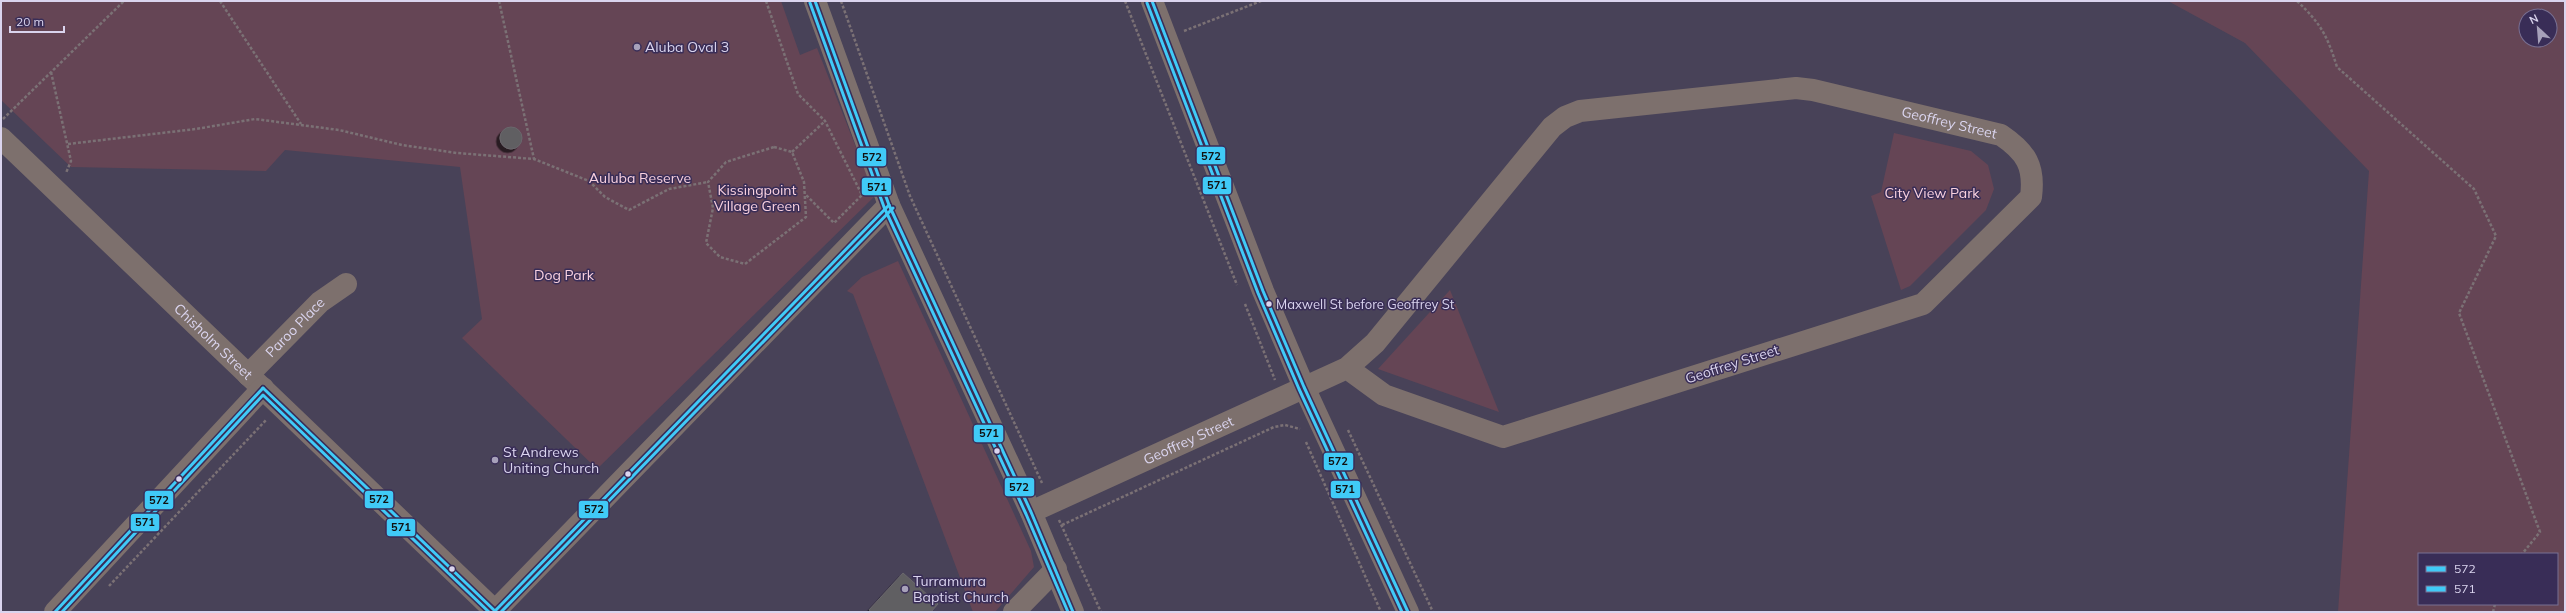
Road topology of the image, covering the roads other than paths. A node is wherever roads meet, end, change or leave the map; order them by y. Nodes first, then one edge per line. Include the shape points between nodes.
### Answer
1 (815, 1) edge
2 (1152, 1) edge
3 (1, 138) edge
4 (889, 205) junction
5 (346, 284) dead end
6 (1346, 368) junction
7 (255, 382) junction
8 (1304, 387) junction
9 (1031, 512) junction
10 (1056, 569) junction
11 (55, 612) edge
12 (495, 612) edge
13 (1014, 612) edge
14 (1073, 612) edge
15 (1408, 612) edge

1 - 4 street
2 - 8 street via 1263,291
3 - 7 street, Chisholm Street
4 - 9 street
4 - 12 street
5 - 7 street, Paroo Place via 320,302
6 - 6 street, Geoffrey Street via 1375,343 1552,127 1565,117 1580,111 1796,88 1813,90 2001,135 2019,148 2030,165 2032,197 1923,304 1503,438 1384,394
6 - 8 street, Geoffrey Street
7 - 11 street, Paroo Place
7 - 12 street, Chisholm Street
8 - 9 street, Geoffrey Street
8 - 15 street
9 - 10 street
10 - 13 street
10 - 14 street

